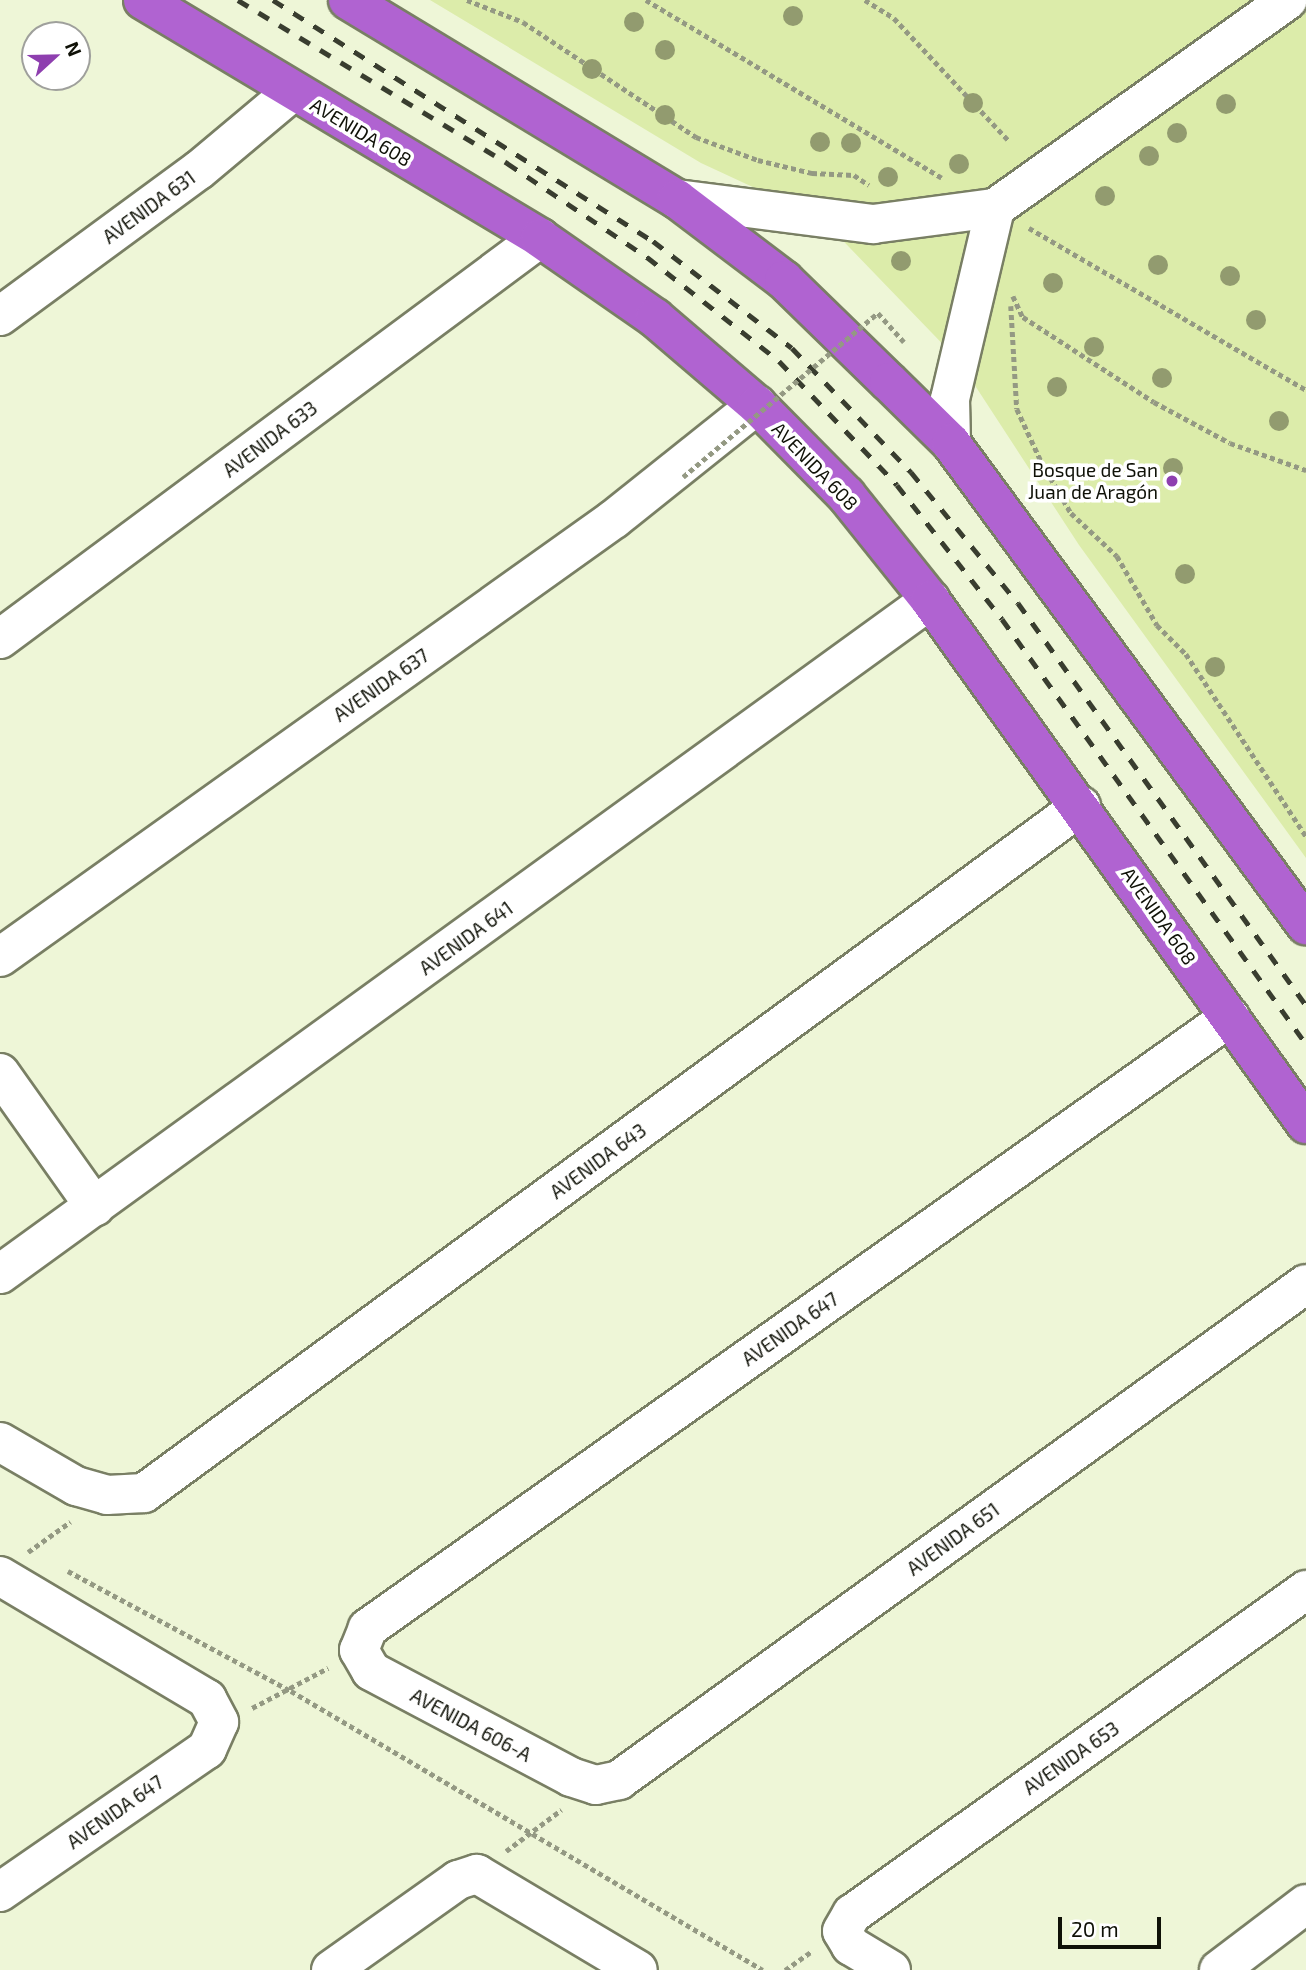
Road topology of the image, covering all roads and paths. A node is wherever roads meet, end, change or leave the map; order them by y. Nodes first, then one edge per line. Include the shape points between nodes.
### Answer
1 (143, 0) edge
2 (348, 0) edge
3 (467, 0) edge
4 (865, 0) edge
5 (1288, 0) edge
6 (293, 91) junction
7 (1008, 140) dead end
8 (877, 189) dead end
9 (677, 199) junction
10 (995, 208) junction
11 (540, 238) junction
12 (0, 316) edge
13 (909, 347) dead end
14 (757, 405) junction
15 (951, 443) junction
16 (1306, 470) edge
17 (683, 477) dead end
18 (930, 600) junction
19 (0, 639) edge
20 (1081, 806) junction
21 (1306, 836) edge
22 (1306, 925) edge
23 (0, 957) edge
24 (1230, 1017) junction
25 (0, 1073) edge
26 (1306, 1124) edge
27 (95, 1207) junction
28 (0, 1274) edge
29 (1306, 1284) edge
30 (0, 1442) edge
31 (107, 1495) junction
32 (31, 1550) junction
33 (42, 1557) dead end
34 (54, 1563) dead end
35 (10, 1566) edge
36 (1306, 1590) edge
37 (359, 1650) junction
38 (291, 1691) junction
39 (219, 1722) junction
40 (596, 1785) junction
41 (531, 1832) junction
42 (477, 1874) junction
43 (0, 1892) edge
44 (1306, 1904) edge
45 (331, 1970) edge
46 (638, 1970) edge
47 (764, 1970) edge
48 (891, 1970) edge
49 (1219, 1970) edge

1 - 6 highway, AVENIDA 608
2 - 9 highway
3 - 8 path via 523,22 696,137 812,173 854,175
4 - 7 path via 894,18
5 - 10 street
6 - 11 highway, AVENIDA 608
6 - 12 street, AVENIDA 631 via 199,170
9 - 10 street via 873,224
9 - 15 highway via 784,280
10 - 15 street via 950,399
11 - 14 highway, AVENIDA 608 via 655,318
11 - 19 street, AVENIDA 633
13 - 17 path, bridge via 878,313
14 - 18 highway, AVENIDA 608 via 846,495
14 - 23 street, AVENIDA 637 via 614,519
15 - 22 highway
16 - 21 path via 1230,443 1154,402 1023,317 1007,286 1017,409 1042,463 1071,513 1116,556 1157,625 1185,654
18 - 20 highway, AVENIDA 608
18 - 27 street, AVENIDA 641
20 - 24 highway, AVENIDA 608
20 - 31 street, AVENIDA 643 via 144,1493
24 - 26 highway, AVENIDA 608
24 - 37 street, AVENIDA 647 via 368,1628
25 - 27 street
27 - 28 street, AVENIDA 641
29 - 40 street, AVENIDA 651 via 619,1780
30 - 31 street via 76,1486
31 - 32 path
32 - 33 path
32 - 35 path
34 - 38 path
35 - 39 street via 207,1699
36 - 48 street, AVENIDA 653 via 852,1914 842,1931 851,1947
37 - 38 path
37 - 40 street, AVENIDA 606-A via 371,1671
38 - 39 path
38 - 41 path
39 - 43 street, AVENIDA 647 via 207,1749
40 - 41 path
41 - 42 path
41 - 47 path
42 - 45 street via 458,1880
42 - 46 street
44 - 49 street

